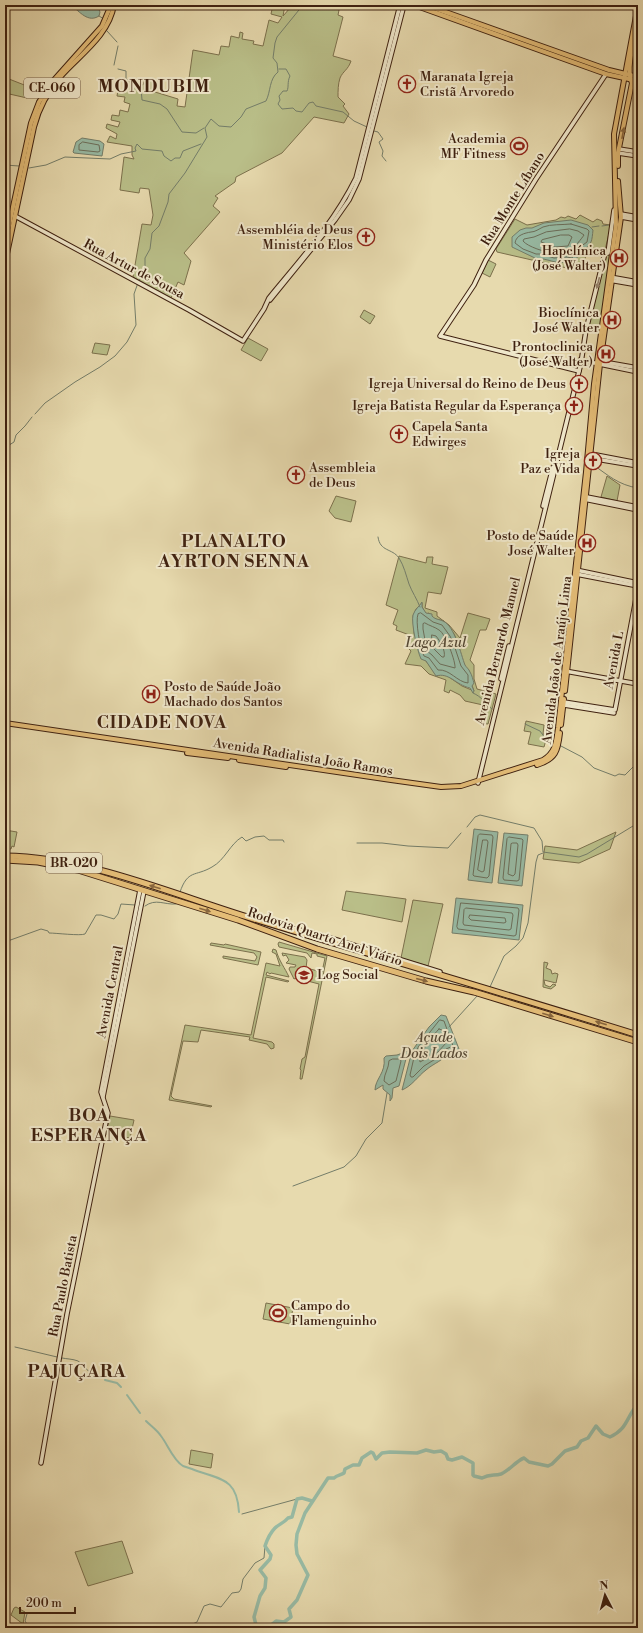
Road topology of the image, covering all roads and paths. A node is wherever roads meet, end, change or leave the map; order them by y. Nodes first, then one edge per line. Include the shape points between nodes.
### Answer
1 (111, 5) edge
2 (114, 5) edge
3 (400, 5) edge
4 (404, 5) edge
5 (414, 5) edge
6 (638, 5) edge
7 (426, 7) edge
8 (638, 24) edge
9 (541, 48) junction
10 (586, 61) junction
11 (581, 65) junction
12 (592, 66) junction
13 (606, 74) junction
14 (628, 77) junction
15 (638, 77) edge
16 (638, 81) edge
17 (368, 142) junction
18 (619, 151) junction
19 (638, 152) edge
20 (638, 156) edge
21 (616, 203) junction
22 (621, 215) junction
23 (14, 216) junction
24 (638, 217) edge
25 (638, 220) edge
26 (618, 226) junction
27 (617, 233) junction
28 (611, 236) junction
29 (5, 244) edge
30 (5, 263) edge
31 (610, 278) junction
32 (638, 284) edge
33 (5, 292) edge
34 (5, 301) edge
35 (580, 360) junction
36 (598, 362) junction
37 (638, 368) edge
38 (578, 370) junction
39 (638, 372) edge
40 (591, 456) junction
41 (638, 463) edge
42 (638, 466) edge
43 (585, 498) junction
44 (638, 506) edge
45 (638, 510) edge
46 (576, 572) junction
47 (638, 583) edge
48 (638, 587) edge
49 (638, 600) edge
50 (566, 669) junction
51 (621, 680) junction
52 (638, 683) edge
53 (564, 703) junction
54 (5, 724) edge
55 (545, 761) junction
56 (477, 783) junction
57 (5, 856) edge
58 (14, 856) junction
59 (7, 860) edge
60 (142, 891) junction
61 (188, 898) junction
62 (188, 905) junction
63 (282, 927) junction
64 (322, 939) junction
65 (348, 947) junction
66 (317, 949) junction
67 (347, 958) junction
68 (490, 990) junction
69 (536, 1004) junction
70 (535, 1010) junction
71 (622, 1030) junction
72 (638, 1035) edge
73 (620, 1036) junction
74 (638, 1042) edge
75 (108, 1113) joint
76 (41, 1463) dead end

1 - 29 main road, CE-060 via 102,26 53,81 39,102 30,127
2 - 23 main road, CE-060 via 106,28 48,92 34,126
3 - 17 street
4 - 17 street
5 - 7 main road
6 - 14 main road
7 - 9 main road
8 - 14 main road
9 - 10 main road
9 - 11 main road
10 - 11 main road via 586,65
10 - 12 main road
11 - 12 main road
12 - 13 main road
12 - 14 main road
13 - 14 main road
13 - 38 street, Rua Monte Líbano via 536,179 440,336
14 - 15 main road
14 - 16 main road
18 -> 14 main road, Avenida João de Araújo Lima via 632,83
14 - 21 main road, Avenida João de Araújo Lima via 614,134
17 - 23 street, Rua Artur de Sousa via 356,178 344,202 269,298 243,341
18 - 19 street
18 - 20 street
18 - 22 main road, Avenida João de Araújo Lima
21 - 26 main road, Avenida João de Araújo Lima
21 - 28 street, Avenida Bernardo Manuel
22 - 24 street
22 - 25 street
22 - 26 main road, Avenida João de Araújo Lima
23 - 30 main road, CE-060
26 - 27 main road, Avenida João de Araújo Lima
27 - 28 main road
27 - 31 main road, Avenida João de Araújo Lima
28 -> 35 street, Avenida Bernardo Manuel
31 - 32 street
31 - 36 main road, Avenida João de Araújo Lima
33 - 34 highway
35 - 36 street
35 - 38 street, Avenida Bernardo Manuel
36 - 37 street
36 - 39 street
36 - 40 main road, Avenida João de Araújo Lima
36 - 43 main road, Avenida João de Araújo Lima
38 - 56 street, Avenida Bernardo Manuel
40 - 41 street
40 - 42 street
40 - 43 main road, Avenida João de Araújo Lima
43 - 44 street
43 - 45 street
43 - 46 main road, Avenida João de Araújo Lima
46 - 47 street
46 - 48 street
46 - 50 main road, Avenida João de Araújo Lima
48 - 51 street, Avenida L
49 - 51 street, Avenida L
50 - 51 street
50 - 53 main road, Avenida João de Araújo Lima
50 - 55 main road, Avenida João de Araújo Lima via 556,745
51 - 52 street
51 - 53 street, Avenida L via 615,711
53 - 55 main road, Avenida João de Araújo Lima via 559,747 554,755
54 - 56 main road, Avenida Radialista João Ramos via 415,784 448,787
55 - 56 main road, Avenida Radialista João Ramos
57 - 58 highway, Rodovia Quarto Anel Viário / BR-020
58 - 59 highway
61 -> 58 highway, Rodovia Quarto Anel Viário / BR-020 via 79,864
59 - 60 highway, Rodovia Quarto Anel Viário / BR-020 via 38,862 78,870
60 - 62 highway, Rodovia Quarto Anel Viário / BR-020
60 - 75 street, Avenida Central via 103,1092
61 - 62 highway
61 - 63 highway, Rodovia Quarto Anel Viário / BR-020
62 -> 66 highway, Rodovia Quarto Anel Viário / BR-020
63 - 64 highway, Rodovia Quarto Anel Viário / BR-020
63 - 68 street via 324,936
64 - 65 highway, Rodovia Quarto Anel Viário / BR-020
64 - 66 highway via 332,946
65 - 67 highway via 337,946 335,949
65 - 68 highway, Rodovia Quarto Anel Viário / BR-020
66 - 67 highway, Rodovia Quarto Anel Viário / BR-020
67 -> 70 highway, Rodovia Quarto Anel Viário / BR-020
68 - 69 highway, Rodovia Quarto Anel Viário / BR-020
69 - 70 highway
71 -> 69 highway, Rodovia Quarto Anel Viário / BR-020
70 -> 73 highway, Rodovia Quarto Anel Viário / BR-020
71 - 72 highway, Rodovia Quarto Anel Viário / BR-020
71 - 73 highway
73 - 74 highway, Rodovia Quarto Anel Viário / BR-020
75 - 76 street, Rua Paulo Batista via 66,1314

